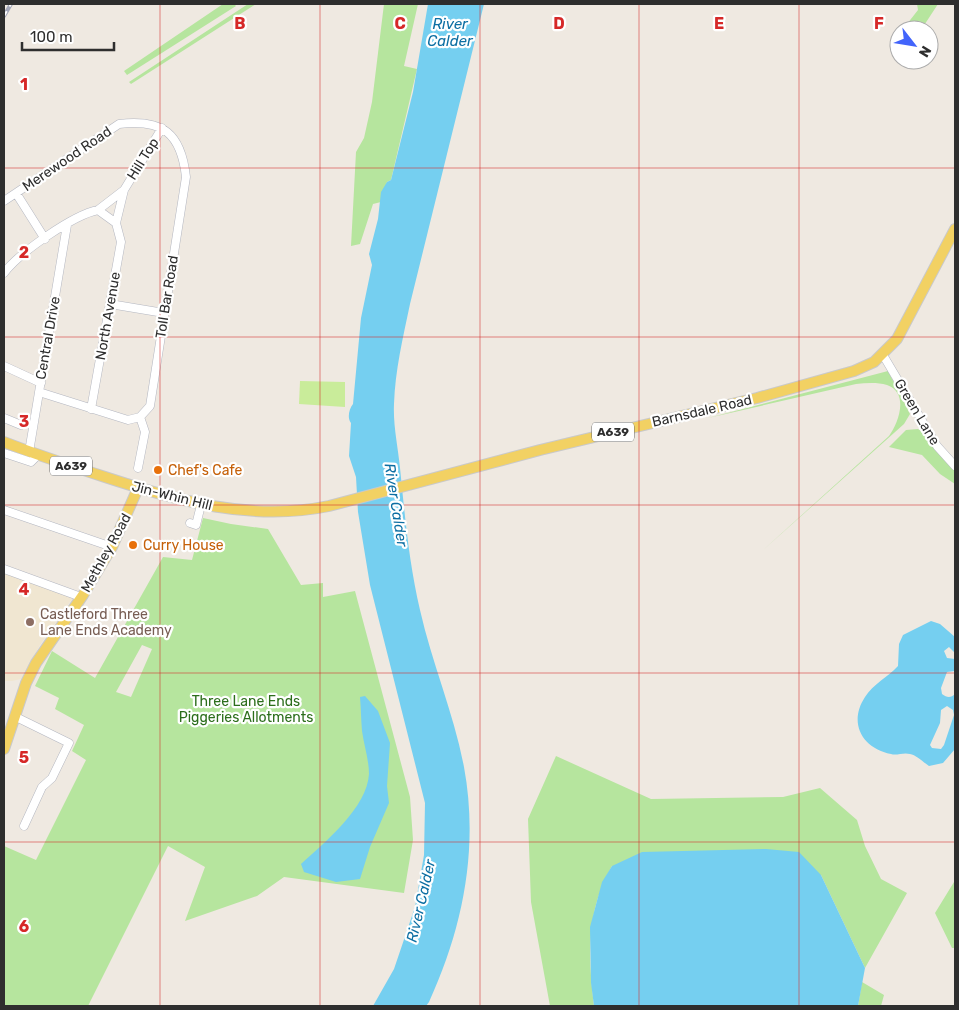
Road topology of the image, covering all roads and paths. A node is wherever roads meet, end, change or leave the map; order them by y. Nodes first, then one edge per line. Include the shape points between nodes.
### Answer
1 (162, 128) junction
2 (124, 190) junction
3 (16, 193) junction
4 (4, 201) edge
5 (98, 210) junction
6 (116, 223) junction
7 (67, 225) junction
8 (955, 229) edge
9 (45, 239) junction
10 (4, 273) edge
11 (110, 304) junction
12 (164, 313) junction
13 (883, 355) junction
14 (4, 366) edge
15 (41, 383) junction
16 (39, 392) junction
17 (91, 409) junction
18 (140, 417) junction
19 (4, 418) edge
20 (21, 425) dead end
21 (4, 442) edge
22 (4, 453) edge
23 (34, 453) junction
24 (955, 466) edge
25 (138, 468) dead end
26 (138, 488) junction
27 (347, 502) joint
28 (202, 505) junction
29 (4, 510) edge
30 (190, 524) dead end
31 (112, 547) junction
32 (4, 569) edge
33 (81, 597) junction
34 (16, 717) junction
35 (4, 749) edge
36 (24, 826) dead end

1 - 2 street, Hill Top
1 - 3 street, Merewood Road via 142,122 119,124
1 - 12 street, Toll Bar Road via 176,140 184,159 186,177
2 - 5 street, Hill Top
2 - 6 street, Hill Top
3 - 4 street, Merewood Road
3 - 9 street
5 - 6 street
5 - 7 street, Hill Top via 83,213
6 - 11 street, North Avenue via 121,242
7 - 9 street, Hill Top
7 - 15 street, Central Drive
8 - 13 main road, Barnsdale Road / A639 via 900,334
9 - 10 street, Hill Top via 14,260
11 - 12 street
11 - 17 street, North Avenue
12 - 18 street, Toll Bar Road via 150,406
13 - 24 street, Green Lane via 937,446
13 - 27 main road, Barnsdale Road / A639 via 864,367 830,378
14 - 15 street
15 - 16 street, Central Drive
16 - 17 street
16 - 23 street, Central Drive
17 - 18 street via 128,420
18 - 25 street via 145,432
19 - 20 street
21 - 23 main road, Jin-Whin Hill / A639
22 - 23 street via 31,462
23 - 26 main road, Jin-Whin Hill / A639
26 - 28 main road, Jin-Whin Hill / A639
26 - 31 main road, Methley Road
27 - 28 main road, Jin-Whin Hill / A639 via 300,511 266,512
28 - 30 street via 196,525
29 - 31 street
31 - 33 main road, Methley Road
32 - 33 street
33 - 34 main road, Methley Road via 36,663
34 - 35 main road, Methley Road
34 - 36 street via 69,744 52,778 42,786

